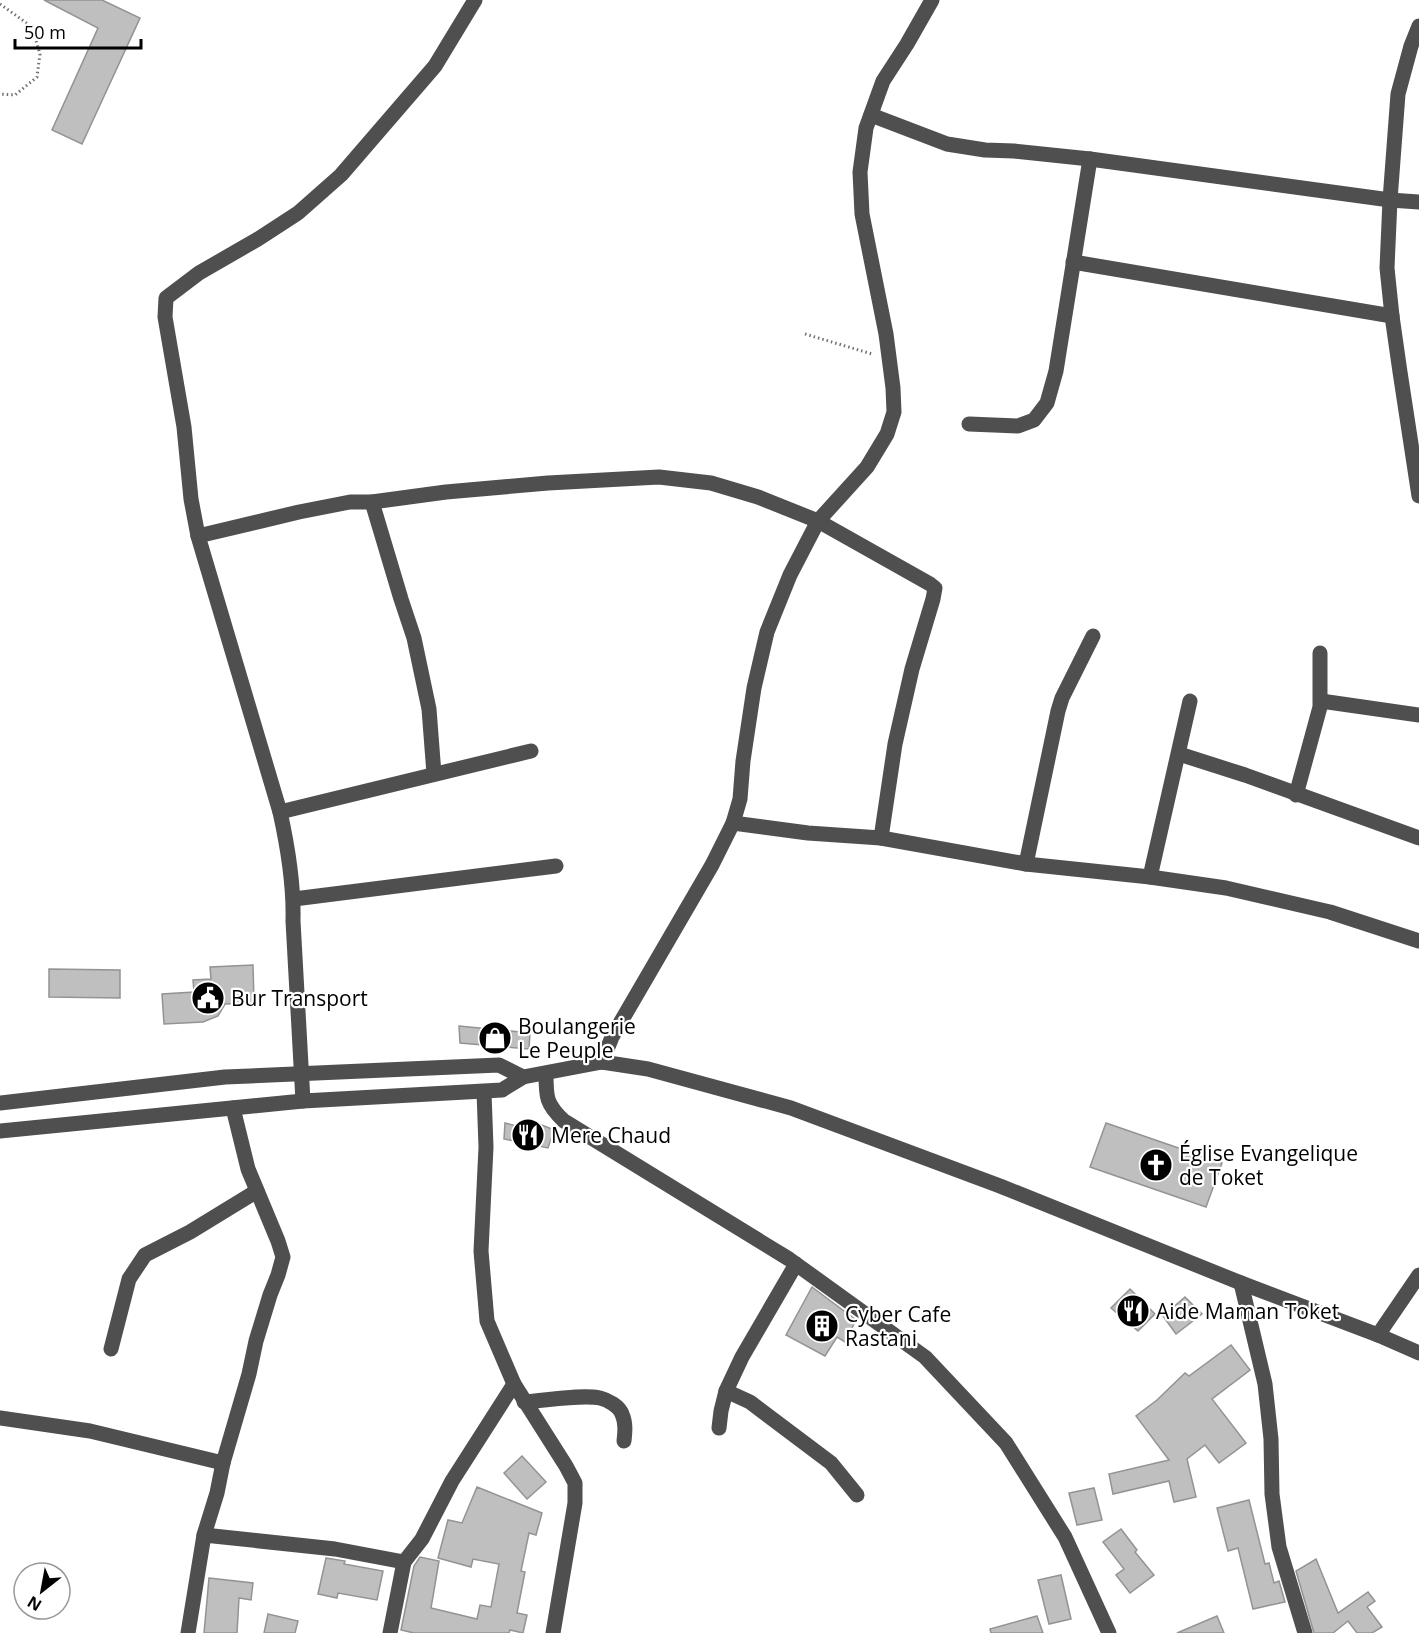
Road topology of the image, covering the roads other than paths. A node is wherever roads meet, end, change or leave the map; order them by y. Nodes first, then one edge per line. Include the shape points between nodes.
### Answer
1 (475, 0) edge
2 (932, 0) edge
3 (1419, 26) edge
4 (1415, 47) edge
5 (871, 115) junction
6 (1090, 159) junction
7 (1390, 200) junction
8 (1419, 202) edge
9 (1073, 262) junction
10 (1392, 316) junction
11 (969, 424) dead end
12 (1419, 496) edge
13 (372, 502) junction
14 (818, 521) junction
15 (198, 536) junction
16 (1093, 636) dead end
17 (1320, 653) dead end
18 (1190, 701) dead end
19 (1321, 701) junction
20 (1419, 714) edge
21 (531, 751) dead end
22 (1179, 754) junction
23 (434, 774) junction
24 (1296, 795) junction
25 (280, 812) junction
26 (733, 823) junction
27 (881, 838) junction
28 (1419, 838) edge
29 (1026, 864) junction
30 (556, 866) dead end
31 (1150, 877) junction
32 (294, 899) junction
33 (1419, 941) edge
34 (602, 1062) junction
35 (300, 1074) junction
36 (546, 1074) junction
37 (523, 1077) junction
38 (483, 1092) junction
39 (303, 1101) junction
40 (0, 1103) edge
41 (233, 1108) junction
42 (0, 1131) edge
43 (257, 1191) junction
44 (796, 1264) junction
45 (1419, 1275) edge
46 (1241, 1283) junction
47 (1378, 1335) junction
48 (111, 1349) dead end
49 (1419, 1353) edge
50 (514, 1384) junction
51 (726, 1391) junction
52 (524, 1402) junction
53 (0, 1418) edge
54 (719, 1428) dead end
55 (624, 1442) dead end
56 (223, 1463) junction
57 (857, 1495) dead end
58 (204, 1535) junction
59 (404, 1562) junction
60 (188, 1633) edge
61 (390, 1633) edge
62 (553, 1633) edge
63 (1109, 1633) edge
64 (1305, 1633) edge

1 - 15 street via 435,66 341,175 297,213 198,273 166,298 165,317
2 - 5 street via 883,81
3 - 4 street
4 - 7 street via 1398,94
5 - 6 street via 947,144
5 - 14 street via 860,172 862,214 886,334 894,412 887,434 867,466
6 - 7 street
6 - 9 street
7 - 8 street
7 - 10 street via 1387,268
9 - 10 street
9 - 11 street via 1056,370 1047,402 1034,420 1018,426
10 - 12 street
13 - 14 street via 548,483 658,477 711,483
13 - 15 street via 350,502
13 - 23 street via 414,638 429,709
14 - 26 street via 767,632
14 - 27 street via 935,588 895,744
15 - 25 street
16 - 29 street via 1058,711
17 - 19 street
18 - 22 street
19 - 20 street
19 - 24 street
21 - 23 street
22 - 24 street
22 - 31 street
23 - 25 street
24 - 28 street
25 - 32 street
26 - 27 street
26 - 34 street via 612,1037
27 - 29 street
29 - 31 street
30 - 32 street
31 - 33 street via 1226,888 1318,910
32 - 35 street
34 - 36 street
34 - 46 street via 648,1069 791,1108 1000,1186
35 - 37 street via 499,1065
35 - 39 street
35 - 40 street via 225,1077
36 - 37 street
36 - 44 street via 546,1095 553,1110 564,1120
37 - 38 street via 502,1090
38 - 39 street
38 - 50 street via 486,1147 481,1251 488,1321
39 - 41 street
41 - 42 street
41 - 43 street
43 - 48 street via 145,1255 129,1280
43 - 56 street via 283,1257
44 - 51 street
44 - 63 street via 925,1358 1006,1443 1065,1537
45 - 47 street
46 - 47 street
46 - 64 street via 1265,1384 1279,1547
47 - 49 street
50 - 52 street
50 - 59 street via 452,1481 422,1539
51 - 54 street
51 - 57 street via 750,1402 831,1463
52 - 55 street via 603,1399 622,1412
52 - 62 street via 575,1483
53 - 56 street via 90,1431
56 - 58 street
58 - 59 street via 335,1549
58 - 60 street
59 - 61 street

